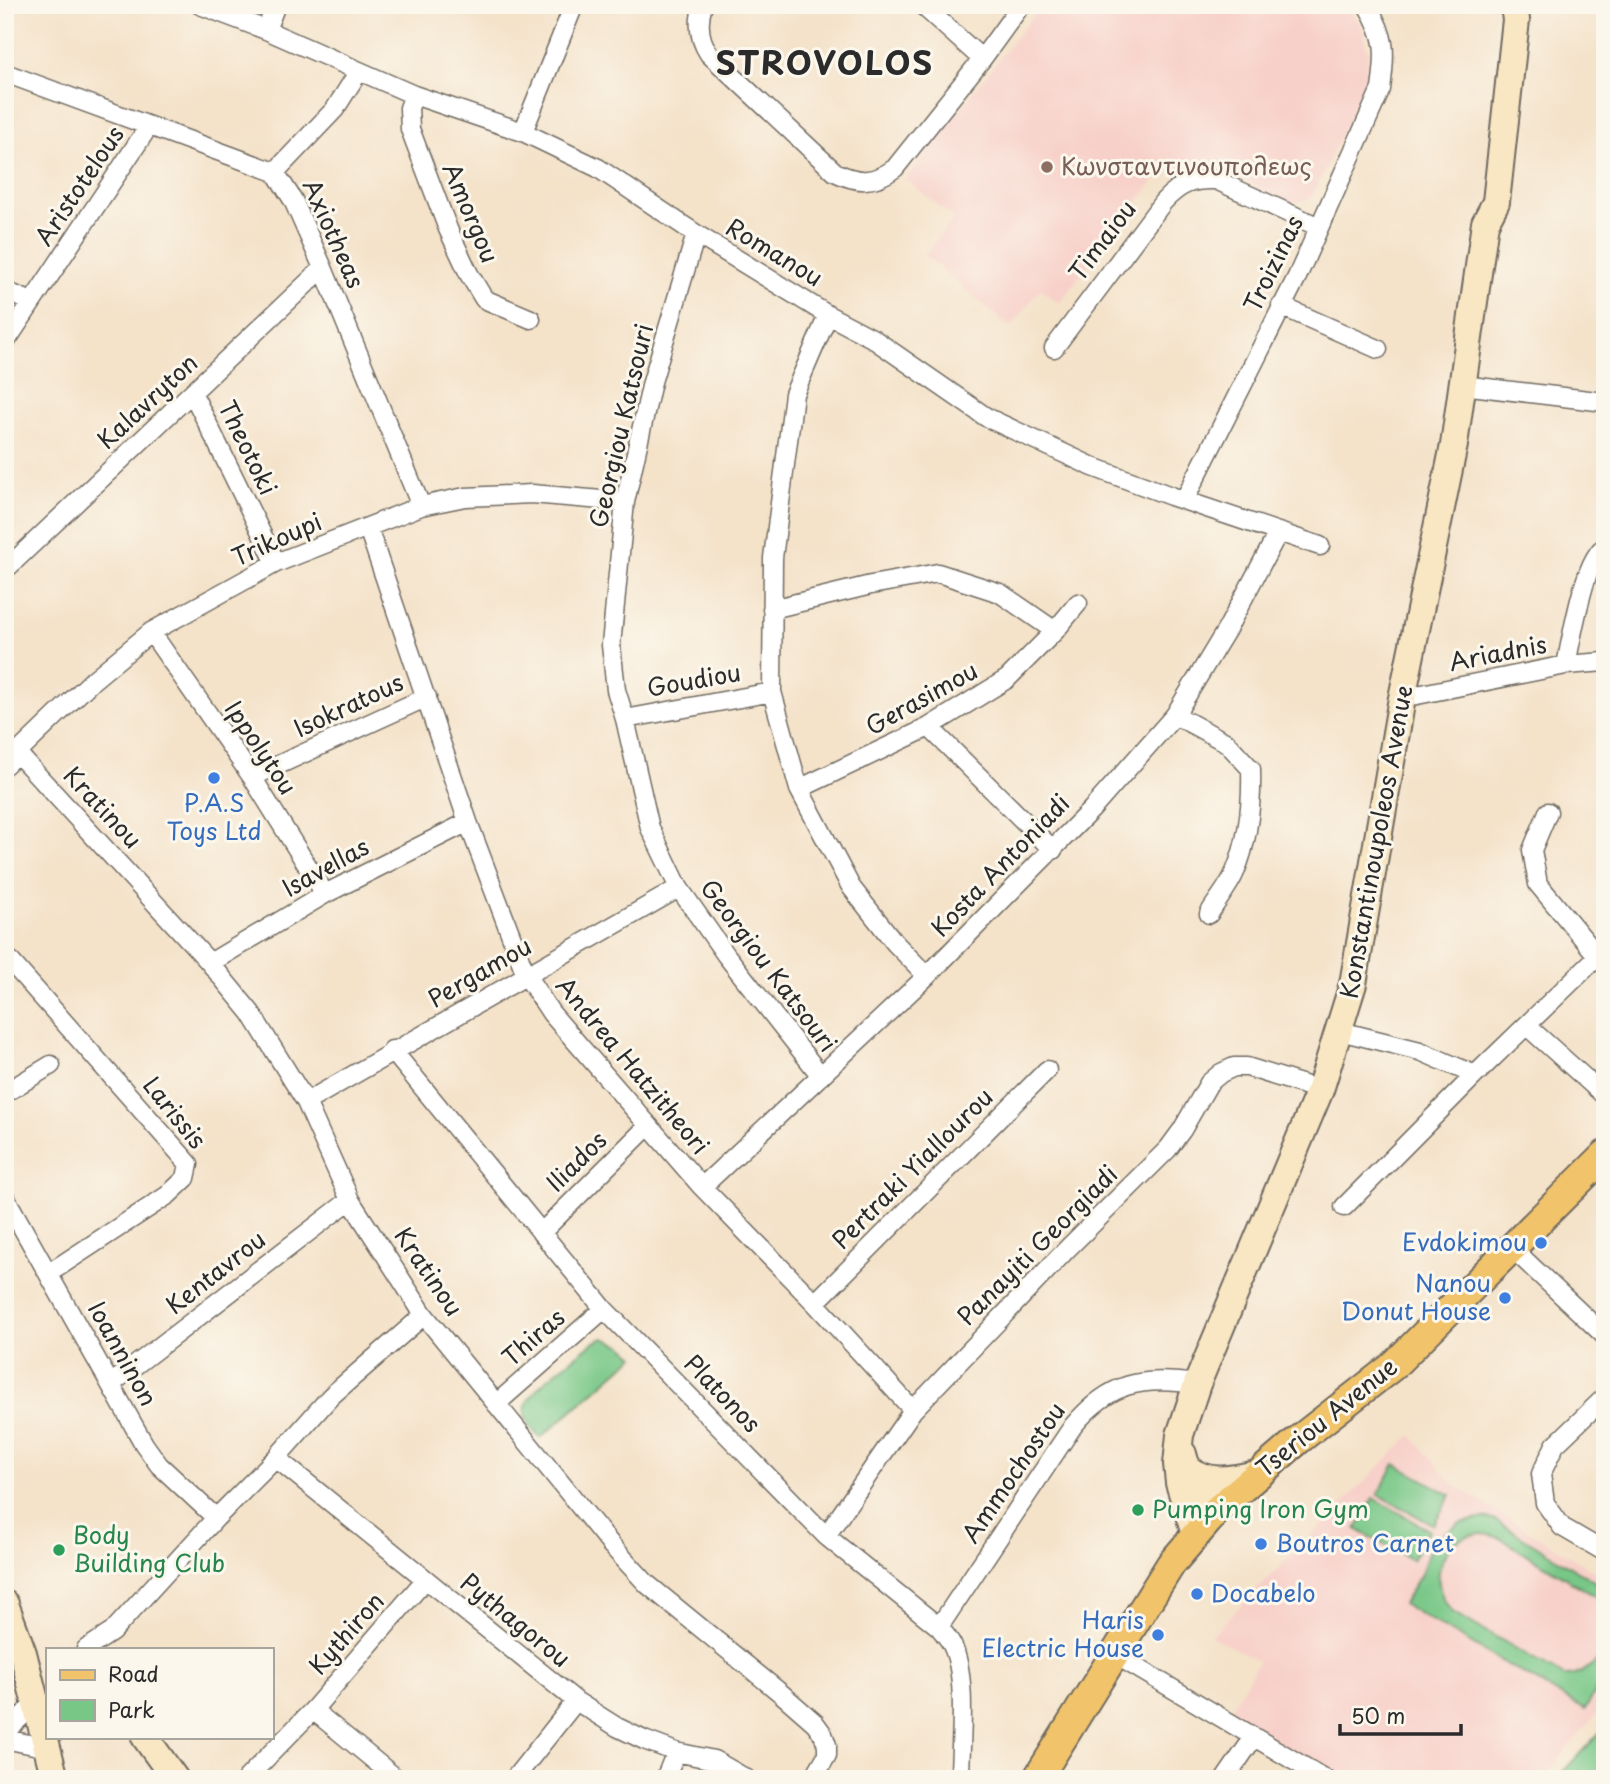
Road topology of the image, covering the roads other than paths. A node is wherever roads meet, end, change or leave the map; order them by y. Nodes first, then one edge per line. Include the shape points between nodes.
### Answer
1 (200, 5) edge
2 (276, 5) edge
3 (575, 5) edge
4 (703, 5) edge
5 (922, 5) edge
6 (1021, 5) edge
7 (1367, 5) edge
8 (1505, 5) edge
9 (1514, 5) edge
10 (265, 30) junction
11 (982, 59) junction
12 (359, 71) junction
13 (5, 73) edge
14 (414, 95) junction
15 (149, 126) junction
16 (523, 132) junction
17 (275, 172) junction
18 (1485, 223) junction
19 (1319, 227) junction
20 (696, 234) junction
21 (323, 268) junction
22 (5, 291) edge
23 (32, 302) junction
24 (1281, 306) junction
25 (828, 315) junction
26 (531, 319) dead end
27 (5, 343) edge
28 (1054, 348) dead end
29 (1378, 349) dead end
30 (1462, 385) junction
31 (192, 394) junction
32 (1605, 402) edge
33 (1185, 499) junction
34 (625, 502) junction
35 (421, 506) junction
36 (368, 528) junction
37 (1278, 534) junction
38 (1320, 546) dead end
39 (1605, 547) edge
40 (276, 563) junction
41 (5, 570) edge
42 (1077, 603) dead end
43 (772, 609) junction
44 (1055, 631) junction
45 (151, 632) junction
46 (1605, 662) edge
47 (1566, 665) junction
48 (772, 692) junction
49 (427, 697) junction
50 (1402, 698) junction
51 (1175, 715) junction
52 (625, 719) junction
53 (929, 727) junction
54 (12, 760) edge
55 (252, 777) junction
56 (799, 789) junction
57 (1548, 812) dead end
58 (468, 822) junction
59 (1053, 850) junction
60 (679, 888) junction
61 (325, 894) junction
62 (1209, 914) dead end
63 (5, 956) edge
64 (1601, 961) edge
65 (210, 962) junction
66 (526, 975) junction
67 (927, 976) junction
68 (1527, 1026) junction
69 (1340, 1031) junction
70 (393, 1050) junction
71 (51, 1065) dead end
72 (1046, 1070) dead end
73 (1475, 1075) junction
74 (821, 1076) junction
75 (1320, 1090) junction
76 (5, 1093) edge
77 (1605, 1096) edge
78 (306, 1102) junction
79 (648, 1126) junction
80 (1605, 1154) edge
81 (702, 1187) junction
82 (5, 1197) edge
83 (350, 1200) junction
84 (1344, 1207) dead end
85 (541, 1233) junction
86 (1512, 1248) junction
87 (49, 1273) junction
88 (815, 1303) junction
89 (604, 1309) junction
90 (424, 1315) junction
91 (1605, 1336) edge
92 (111, 1384) junction
93 (1197, 1384) junction
94 (1605, 1397) edge
95 (496, 1404) junction
96 (913, 1410) junction
97 (1180, 1435) junction
98 (276, 1458) junction
99 (1187, 1467) junction
100 (1258, 1474) junction
101 (1219, 1508) junction
102 (216, 1518) junction
103 (1195, 1534) junction
104 (826, 1536) junction
105 (1605, 1552) edge
106 (425, 1580) junction
107 (6, 1610) edge
108 (939, 1627) junction
109 (112, 1632) junction
110 (88, 1648) edge
111 (104, 1648) edge
112 (35, 1652) edge
113 (1114, 1654) junction
114 (576, 1701) junction
115 (36, 1703) junction
116 (313, 1710) junction
117 (5, 1732) edge
118 (1254, 1737) junction
119 (146, 1738) edge
120 (5, 1739) edge
121 (48, 1748) junction
122 (676, 1752) junction
123 (55, 1779) edge
124 (175, 1779) edge
125 (246, 1779) edge
126 (397, 1779) edge
127 (514, 1779) edge
128 (665, 1779) edge
129 (747, 1779) edge
130 (813, 1779) edge
131 (960, 1779) edge
132 (1037, 1779) edge
133 (1225, 1779) edge
134 (1325, 1779) edge

1 - 10 street, Romanou
2 - 10 street
3 - 16 street
4 - 11 street via 699,28 709,54 835,172 859,181 877,179 895,168
5 - 11 street
6 - 11 street
7 - 19 street, Troizinas via 1380,27 1386,58 1381,89
8 - 18 street, Konstantinoupoleos Avenue via 1482,167 1479,200
9 - 18 street, Konstantinoupoleos Avenue via 1496,202
10 - 12 street, Romanou
12 - 14 street, Romanou
12 - 17 street via 335,109
13 - 15 street, Axiotheas
14 - 16 street, Romanou
14 - 26 street, Amorgou via 410,129 468,274 484,299
15 - 17 street, Axiotheas
15 - 23 street, Aristotelous
16 - 20 street, Romanou via 598,168
17 - 21 street, Axiotheas via 293,200
18 - 30 street, Konstantinoupoleos Avenue
19 - 24 street, Troizinas
19 - 28 street, Timaiou via 1216,180 1198,180 1177,188
20 - 25 street, Romanou
20 - 34 street, Georgiou Katsouri via 652,382
21 - 31 street, Kalavryton
21 - 35 street, Axiotheas
22 - 23 street
23 - 27 street, Aristotelous
24 - 29 street
24 - 33 street, Troizinas
25 - 33 street, Romanou via 872,338 986,417 1093,467
25 - 43 street via 794,394 773,558
30 - 32 street
30 - 50 street, Konstantinoupoleos Avenue
31 - 40 street, Theotoki
31 - 41 street, Kalavryton
33 - 37 street, Romanou
34 - 35 street, Trikoupi via 532,494 465,497
34 - 52 street, Georgiou Katsouri via 611,645
35 - 36 street, Trikoupi
36 - 40 street, Trikoupi
36 - 49 street, Andrea Hatzitheori
37 - 38 street, Romanou
37 - 51 street, Kosta Antoniadi
39 - 47 street via 1590,564
40 - 45 street, Trikoupi
42 - 44 street, Gerasimou
43 - 44 street via 938,573 1000,593
43 - 48 street
44 - 53 street, Gerasimou via 1007,679
45 - 54 street, Trikoupi via 93,680
45 - 55 street, Ippolytou
46 - 47 street, Ariadnis
47 - 50 street, Ariadnis
48 - 52 street, Goudiou
48 - 56 street
49 - 55 street, Isokratous
49 - 58 street, Andrea Hatzitheori
50 - 69 street, Konstantinoupoleos Avenue via 1362,936
51 - 59 street, Kosta Antoniadi
51 - 62 street via 1227,743 1251,769 1252,802 1245,842 1235,874
52 - 60 street, Georgiou Katsouri via 650,828
53 - 56 street, Gerasimou
53 - 59 street
54 - 65 street, Kratinou
55 - 61 street, Ippolytou
56 - 67 street via 851,887
57 - 64 street via 1532,850 1538,884
58 - 61 street, Isavellas
58 - 66 street, Andrea Hatzitheori
59 - 67 street, Kosta Antoniadi
60 - 66 street, Pergamou
60 - 74 street, Georgiou Katsouri
61 - 65 street, Isavellas
63 - 87 street, Larissis via 189,1164 186,1178 168,1195
64 - 68 street
65 - 78 street, Kratinou via 251,1013
66 - 70 street, Pergamou
66 - 79 street, Andrea Hatzitheori via 551,1013
67 - 74 street, Kosta Antoniadi
68 - 73 street
68 - 77 street
69 - 73 street via 1420,1051
69 - 75 street, Konstantinoupoleos Avenue
70 - 78 street, Pergamou
70 - 85 street, Platonos
71 - 76 street
72 - 88 street, Pertraki Yiallourou
73 - 84 street
74 - 81 street, Kosta Antoniadi
75 - 93 street, Konstantinoupoleos Avenue
75 - 96 street, Panayiti Georgiadi via 1247,1068 1221,1073 1209,1083 1168,1149
78 - 83 street, Kratinou
79 - 81 street, Andrea Hatzitheori
79 - 85 street, Iliados
80 - 86 main road, Tseriou Avenue
81 - 88 street, Andrea Hatzitheori
82 - 87 street, Ioanninon
83 - 90 street, Kratinou
83 - 92 street, Kentavrou
85 - 89 street, Platonos
86 - 91 street
86 - 100 main road, Tseriou Avenue via 1393,1366
87 - 92 street, Ioanninon
88 - 96 street, Andrea Hatzitheori
89 - 95 street, Thiras
89 - 104 street, Platonos
90 - 95 street, Kratinou
90 - 98 street via 331,1396
92 - 102 street, Ioanninon via 159,1465
93 - 97 street, Konstantinoupoleos Avenue
93 - 108 street, Ammochostou via 1135,1382 1090,1405
94 - 105 street via 1555,1445 1541,1474 1545,1503 1562,1527
95 - 130 street, Kratinou via 647,1584 815,1723 823,1734 827,1755
96 - 104 street, Panayiti Georgiadi
97 - 99 street
97 - 103 street, Konstantinoupoleos Avenue via 1177,1464
98 - 102 street
98 - 106 street, Pythagorou
99 - 100 street via 1198,1475 1224,1480
99 - 101 street
100 - 101 main road, Tseriou Avenue
101 - 103 main road, Tseriou Avenue
102 - 109 street
103 - 113 main road, Tseriou Avenue
104 - 108 street, Platonos
106 - 114 street, Pythagorou
106 - 116 street, Kythiron
107 - 112 street
108 - 131 street, Platonos via 958,1661
109 - 110 street
109 - 111 street
112 - 115 street
113 - 118 street
113 - 132 main road, Tseriou Avenue
114 - 122 street, Pythagorou via 617,1727
114 - 127 street
115 - 117 street
115 - 121 street
116 - 125 street, Kythiron
116 - 126 street
118 - 133 street
118 - 134 street
119 - 124 street
120 - 121 street
121 - 123 street
122 - 128 street
122 - 129 street, Pythagorou via 715,1760

